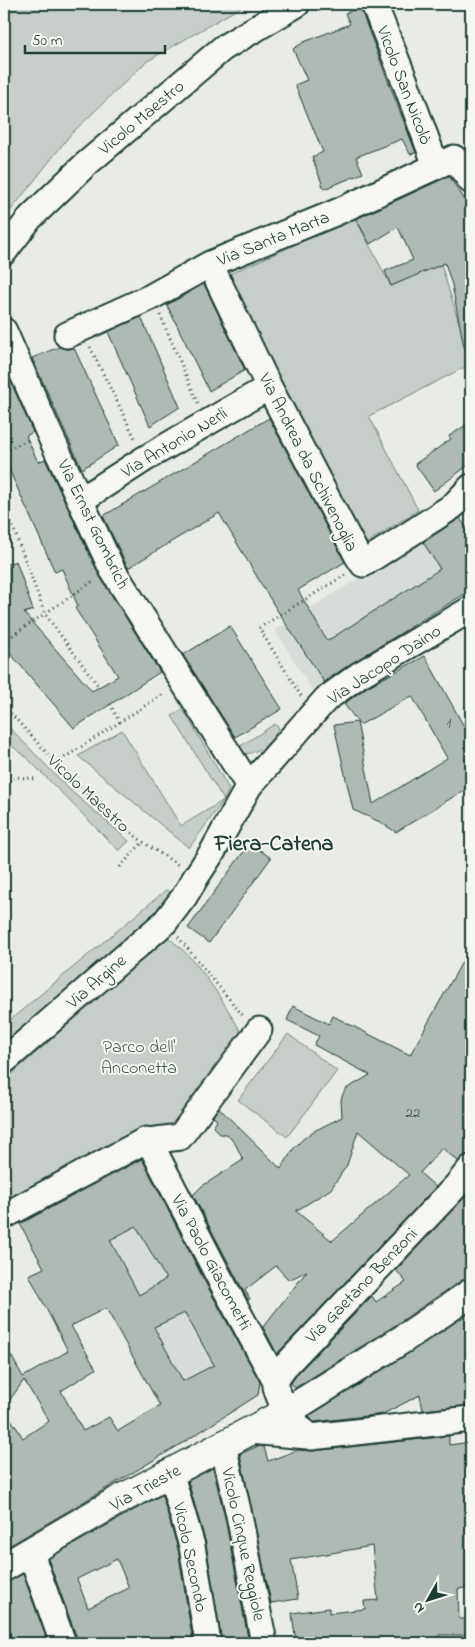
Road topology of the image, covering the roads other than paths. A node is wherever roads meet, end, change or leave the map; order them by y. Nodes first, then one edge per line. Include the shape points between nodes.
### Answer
1 (297, 4) edge
2 (374, 4) edge
3 (436, 166) junction
4 (471, 181) edge
5 (4, 252) edge
6 (210, 264) junction
7 (4, 331) edge
8 (82, 339) road end
9 (269, 387) junction
10 (466, 494) edge
11 (81, 500) junction
12 (471, 609) edge
13 (249, 786) junction
14 (184, 897) joint
15 (258, 1031) road end
16 (4, 1061) edge
17 (149, 1141) junction
18 (471, 1168) edge
19 (4, 1216) edge
20 (471, 1293) edge
21 (276, 1382) junction
22 (288, 1410) junction
23 (471, 1419) edge
24 (249, 1431) junction
25 (307, 1436) junction
26 (223, 1445) junction
27 (170, 1472) junction
28 (30, 1551) junction
29 (4, 1567) edge
30 (64, 1643) edge
31 (208, 1643) edge
32 (264, 1643) edge

1 - 5 street, Vicolo Maestro via 215,54 85,165 30,218
2 - 3 street, Vicolo San Nicolò
3 - 4 street, Via Santa Marta via 454,158
3 - 6 street, Via Santa Marta via 337,212
6 - 8 street, Via Santa Marta via 155,306
6 - 9 street, Via Andrea da Schivenoglia
7 - 11 street, Via Ernst Gombrich
9 - 10 street, Via Andrea da Schivenoglia via 352,547 354,569
9 - 11 street, Via Antonio Nerli via 146,458
11 - 13 street, Via Ernst Gombrich via 112,568
12 - 13 street, Via Jacopo Daino via 359,675 326,699
13 - 14 street, Via Jacopo Daino
14 - 16 street, Via Argine via 165,922
15 - 17 street via 180,1137
17 - 19 street
17 - 21 street, Via Paolo Giacometti
18 - 21 street, Via Gaetano Benzoni via 287,1364
20 - 22 main road, Via Trieste
21 - 22 street via 280,1399
22 - 24 main road, Via Trieste
22 - 25 street
23 - 25 street
24 - 25 street
24 - 26 main road, Via Trieste
26 - 27 main road, Via Trieste
26 - 32 street, Vicolo Cinque Reggiole
27 - 28 main road, Via Trieste
27 - 31 street, Vicolo Secondo via 192,1546
28 - 29 main road, Via Trieste
28 - 30 street

